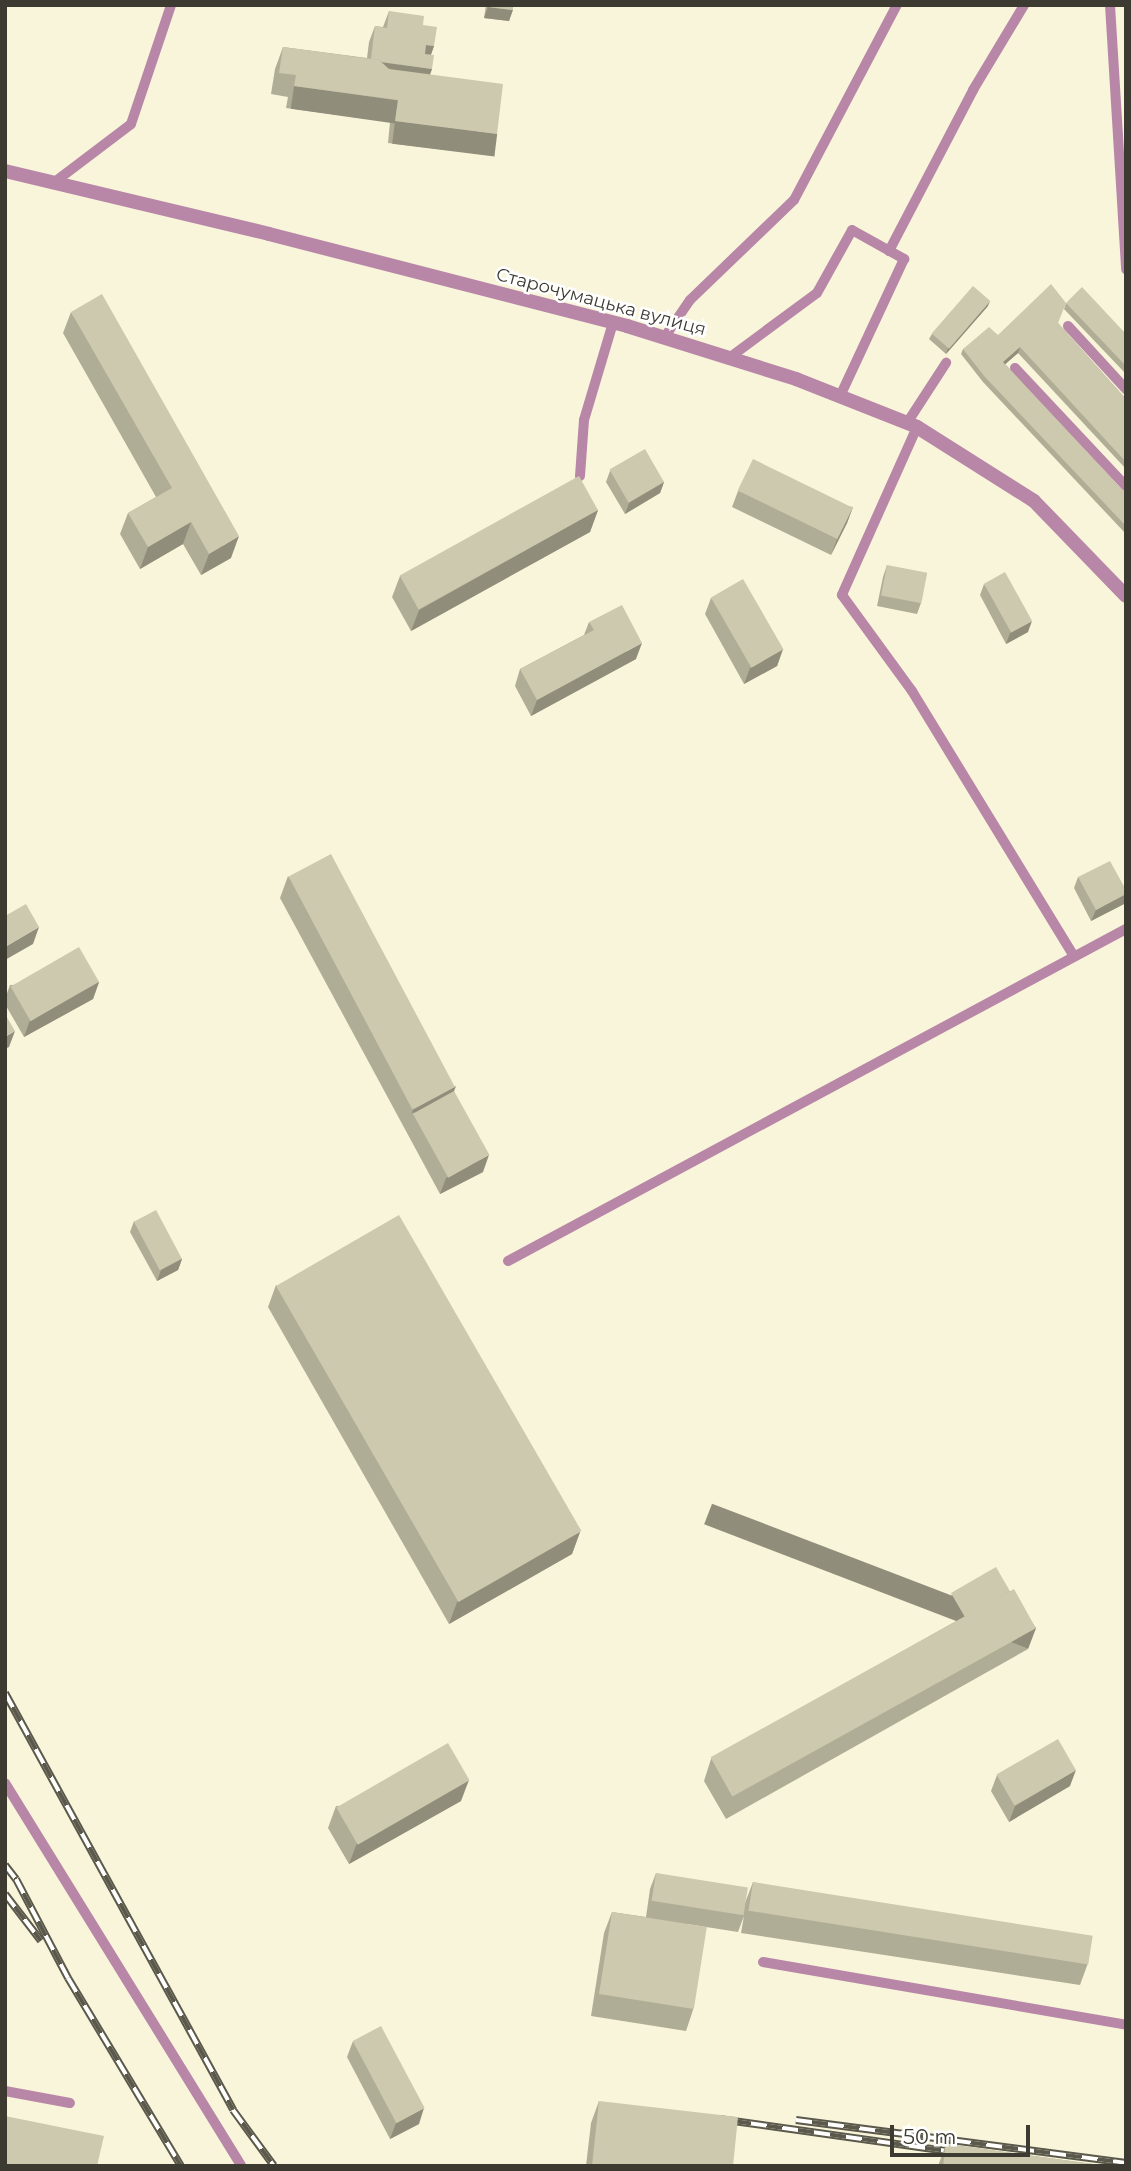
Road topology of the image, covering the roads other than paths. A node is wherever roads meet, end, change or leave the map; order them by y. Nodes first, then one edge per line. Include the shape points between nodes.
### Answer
1 (171, 5) edge
2 (897, 5) edge
3 (1024, 5) edge
4 (1110, 5) edge
5 (5, 171) edge
6 (52, 184) junction
7 (889, 251) junction
8 (1126, 270) edge
9 (613, 323) junction
10 (1068, 326) dead end
11 (664, 338) junction
12 (729, 358) junction
13 (946, 363) dead end
14 (1015, 368) dead end
15 (1126, 389) edge
16 (840, 396) junction
17 (912, 425) junction
18 (580, 476) edge
19 (1126, 486) edge
20 (1126, 596) edge
21 (1126, 929) edge
22 (1074, 956) junction
23 (508, 1261) dead end
24 (5, 1783) edge
25 (763, 1962) dead end
26 (1126, 2025) edge
27 (5, 2091) edge
28 (70, 2103) dead end
29 (241, 2165) edge

1 - 6 lane via 131,124
2 - 11 lane via 794,201 691,300
3 - 7 lane via 973,90
4 - 8 lane
5 - 6 street, Старочумацька вулиця
6 - 9 street, Старочумацька вулиця via 269,234
7 - 12 lane via 852,230 817,293
7 - 16 lane via 904,259
9 - 11 street, Старочумацька вулиця
9 - 18 lane via 584,420
10 - 15 lane
11 - 12 street, Старочумацька вулиця
12 - 16 street, Старочумацька вулиця
13 - 17 lane
14 - 19 lane
16 - 17 street, Старочумацька вулиця
17 - 20 street, Старочумацька вулиця via 1034,501
17 - 22 lane via 842,595 912,691
21 - 22 lane
22 - 23 lane
24 - 29 lane
25 - 26 lane
27 - 28 lane

